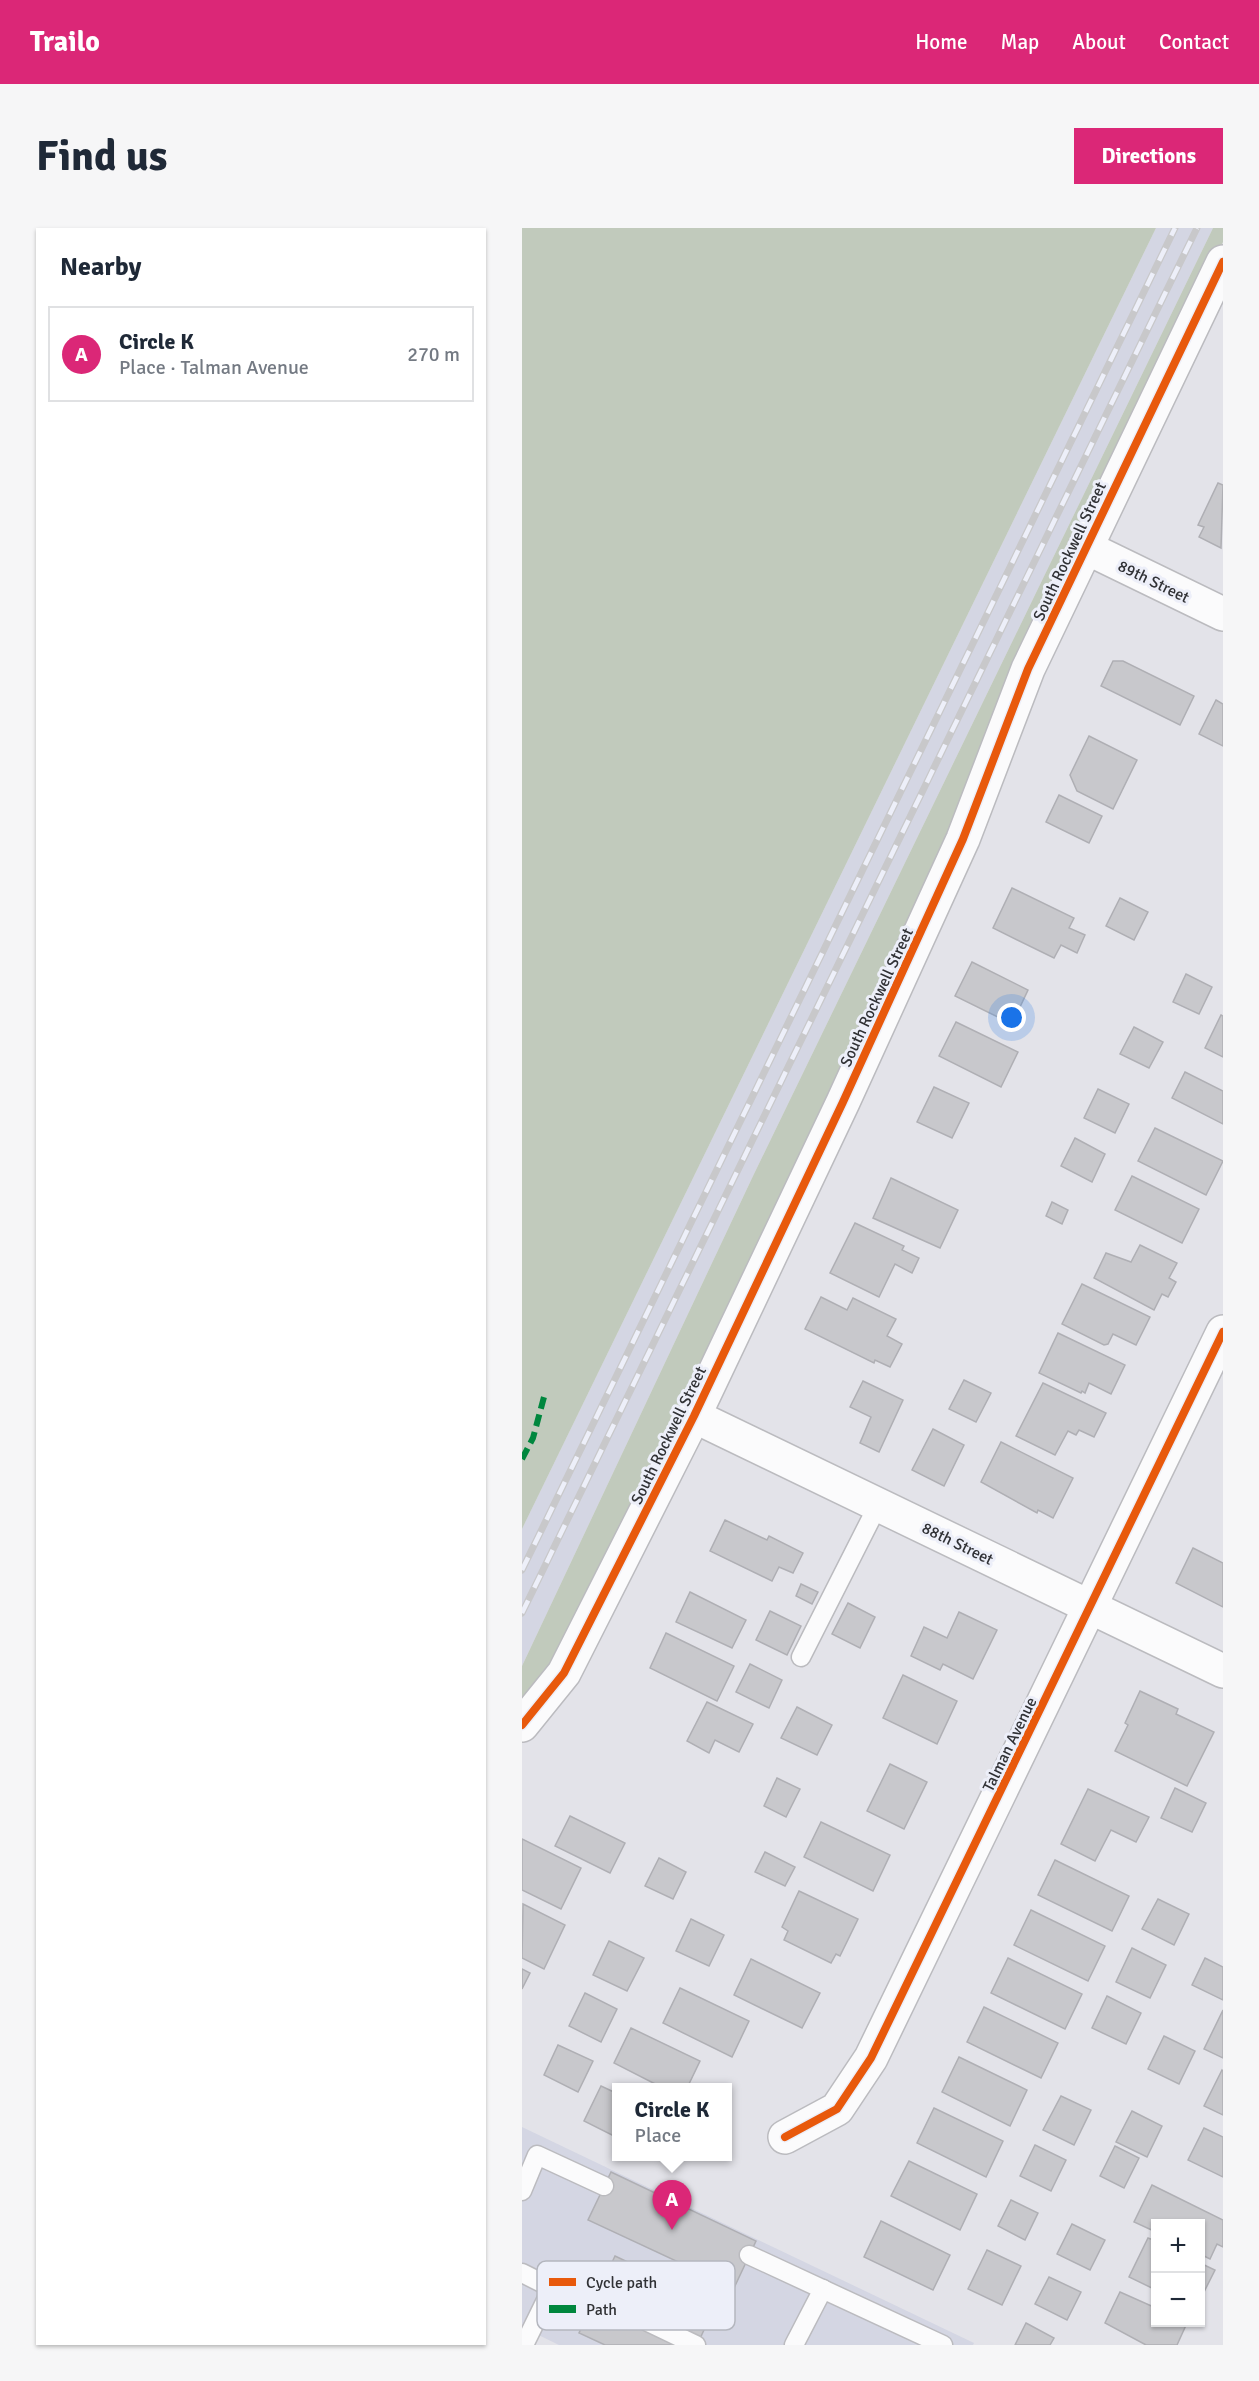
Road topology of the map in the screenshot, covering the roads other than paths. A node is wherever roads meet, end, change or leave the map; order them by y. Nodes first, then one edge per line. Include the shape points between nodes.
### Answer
1 (1223, 262) edge
2 (1085, 547) junction
3 (1223, 614) edge
4 (1223, 1332) edge
5 (694, 1416) junction
6 (878, 1505) junction
7 (1090, 1607) junction
8 (801, 1657) dead end
9 (1223, 1671) edge
10 (522, 1725) edge
11 (785, 2137) dead end
12 (604, 2186) dead end
13 (522, 2191) edge
14 (749, 2255) dead end
15 (522, 2273) edge
16 (537, 2280) edge
17 (823, 2289) junction
18 (537, 2319) edge
19 (665, 2330) edge
20 (524, 2345) edge
21 (696, 2345) edge
22 (794, 2345) edge
23 (943, 2345) edge

1 - 2 street, South Rockwell Street
2 - 3 street, 89th Street
2 - 5 street, South Rockwell Street via 1028,669 963,840
4 - 7 street, Talman Avenue
5 - 6 street, 88th Street
5 - 10 street, South Rockwell Street via 564,1673
6 - 7 street, 88th Street
6 - 8 lane
7 - 9 street, 88th Street
7 - 11 street, Talman Avenue via 872,2058 837,2109
12 - 13 lane via 537,2155
14 - 17 lane
15 - 16 lane
17 - 22 lane
17 - 23 lane
18 - 20 lane
19 - 21 lane

